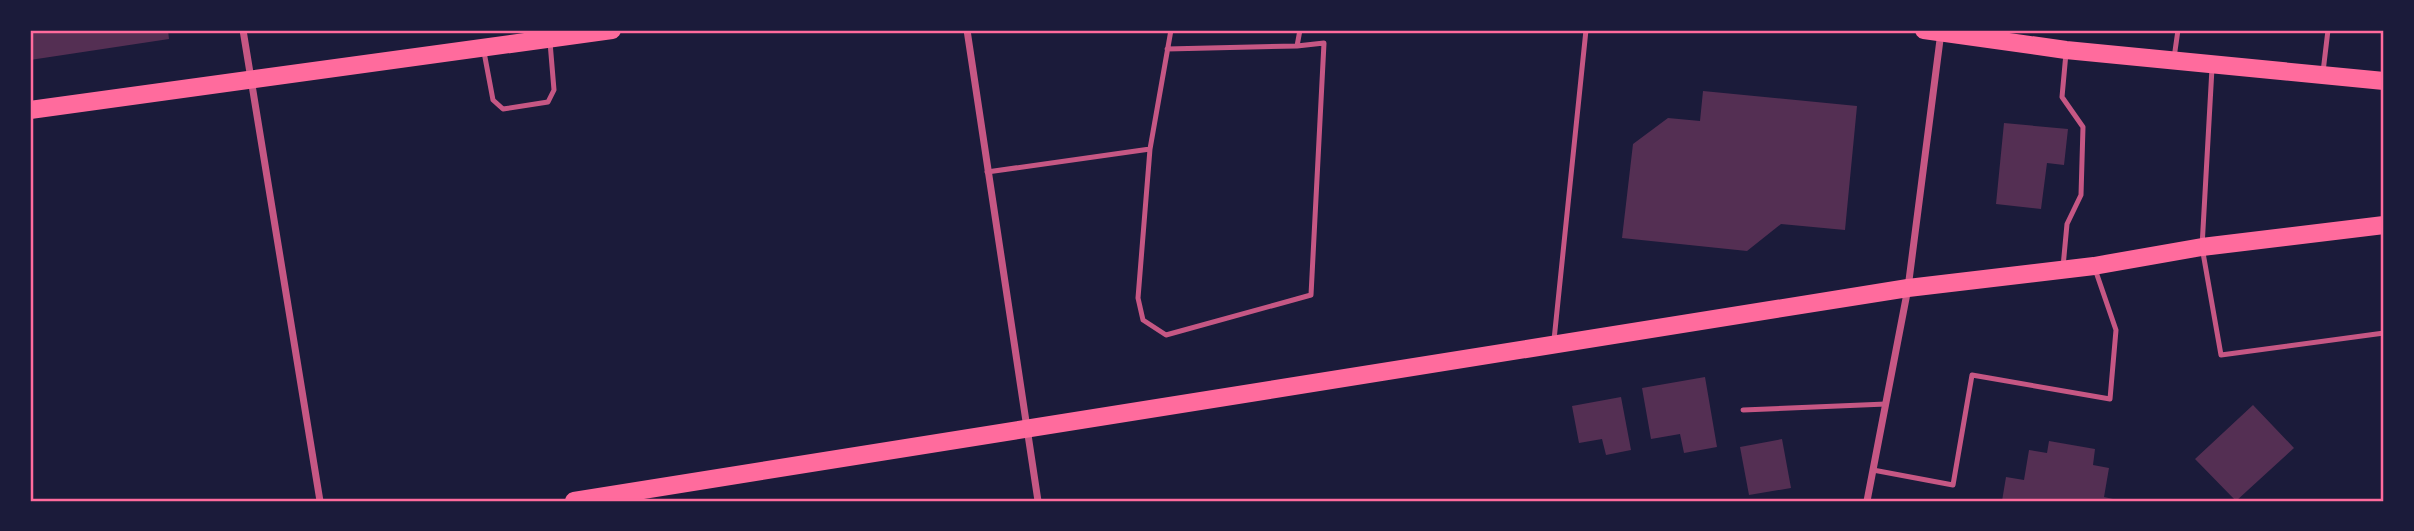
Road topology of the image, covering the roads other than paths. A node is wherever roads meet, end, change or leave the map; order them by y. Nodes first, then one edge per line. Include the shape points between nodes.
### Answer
1 (243, 30) edge
2 (612, 30) edge
3 (967, 30) edge
4 (1171, 30) edge
5 (1300, 30) edge
6 (1586, 30) edge
7 (2178, 30) edge
8 (2328, 30) edge
9 (1932, 31) edge
10 (550, 38) junction
11 (483, 46) junction
12 (1297, 46) junction
13 (1167, 49) junction
14 (2066, 50) junction
15 (2174, 61) junction
16 (2213, 65) junction
17 (2322, 75) junction
18 (250, 80) junction
19 (2384, 81) edge
20 (30, 110) edge
21 (1150, 149) junction
22 (987, 172) junction
23 (2384, 225) edge
24 (2202, 247) junction
25 (2094, 266) junction
26 (2063, 270) junction
27 (1908, 288) junction
28 (2384, 333) edge
29 (1553, 344) junction
30 (1886, 404) junction
31 (1742, 410) dead end
32 (1027, 428) junction
33 (1872, 470) junction
34 (320, 501) edge
35 (574, 501) edge
36 (1038, 501) edge
37 (1867, 501) edge

1 - 18 street
2 - 10 main road
3 - 22 street
4 - 13 lane
5 - 12 lane
6 - 29 lane
7 - 15 lane
8 - 17 lane
9 - 14 main road
9 - 27 street
10 - 11 main road
10 - 11 lane via 554,90 548,102 503,109 493,100
11 - 18 main road
12 - 13 lane
12 - 21 lane via 1324,43 1311,295 1166,335 1143,320 1138,298
13 - 21 lane
14 - 15 main road
14 - 26 lane via 2062,97 2083,127 2081,195 2067,224
15 - 16 main road
16 - 17 main road
16 - 24 lane
17 - 19 main road
18 - 20 main road
18 - 34 street
21 - 22 lane
22 - 32 street
23 - 24 main road
24 - 25 main road
24 - 28 lane via 2221,355
25 - 26 main road
25 - 33 lane via 2116,330 2110,399 1972,374 1953,485
26 - 27 main road
27 - 29 main road
27 - 30 street
29 - 32 main road
30 - 31 lane
30 - 33 street
32 - 35 main road
32 - 36 street
33 - 37 street

